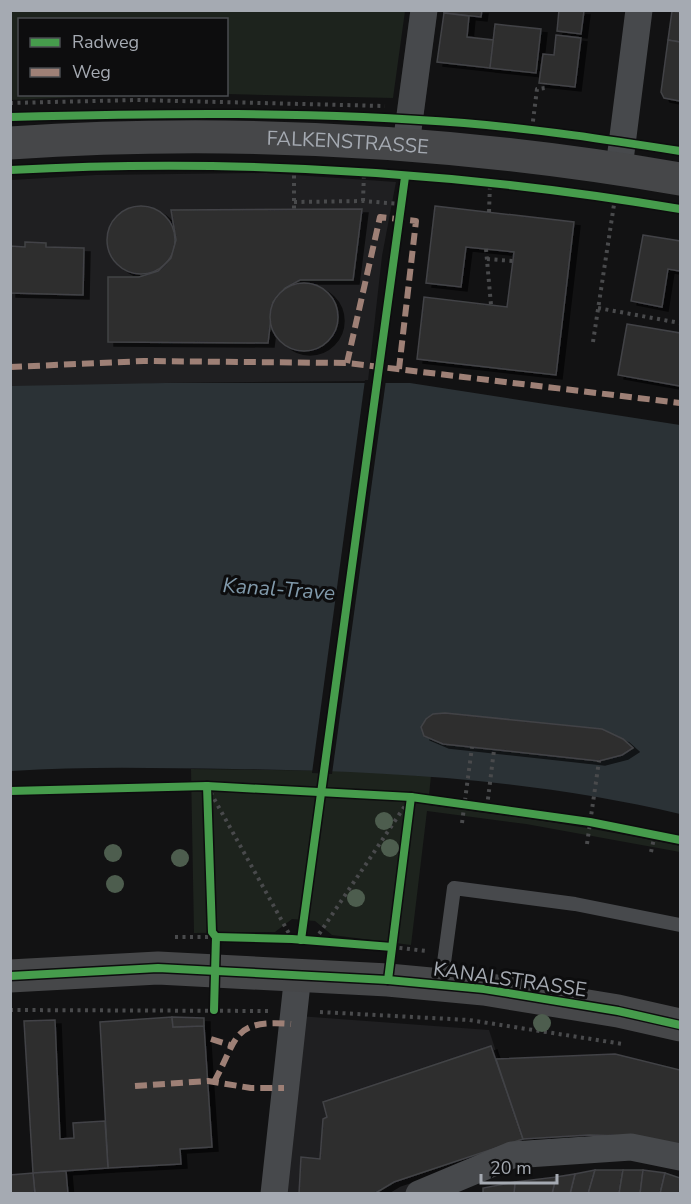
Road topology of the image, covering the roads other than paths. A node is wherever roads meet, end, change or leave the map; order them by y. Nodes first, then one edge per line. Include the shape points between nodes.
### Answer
1 (424, 10) edge
2 (639, 10) edge
3 (10, 143) edge
4 (406, 145) junction
5 (681, 178) edge
6 (614, 188) junction
7 (681, 925) edge
8 (298, 974) junction
9 (10, 976) edge
10 (441, 985) junction
11 (681, 1025) edge
12 (681, 1157) edge
13 (274, 1194) edge
14 (419, 1194) edge

1 - 4 street
2 - 6 street
3 - 4 main road, FALKENSTRASSE via 191,138
4 - 6 main road, FALKENSTRASSE
5 - 6 main road, FALKENSTRASSE
7 - 10 lane via 576,904 453,888
8 - 9 main road, KANALSTRASSE via 158,968
8 - 10 main road, KANALSTRASSE
8 - 13 street
10 - 11 main road, KANALSTRASSE via 607,1009
12 - 14 street via 631,1147 512,1155

